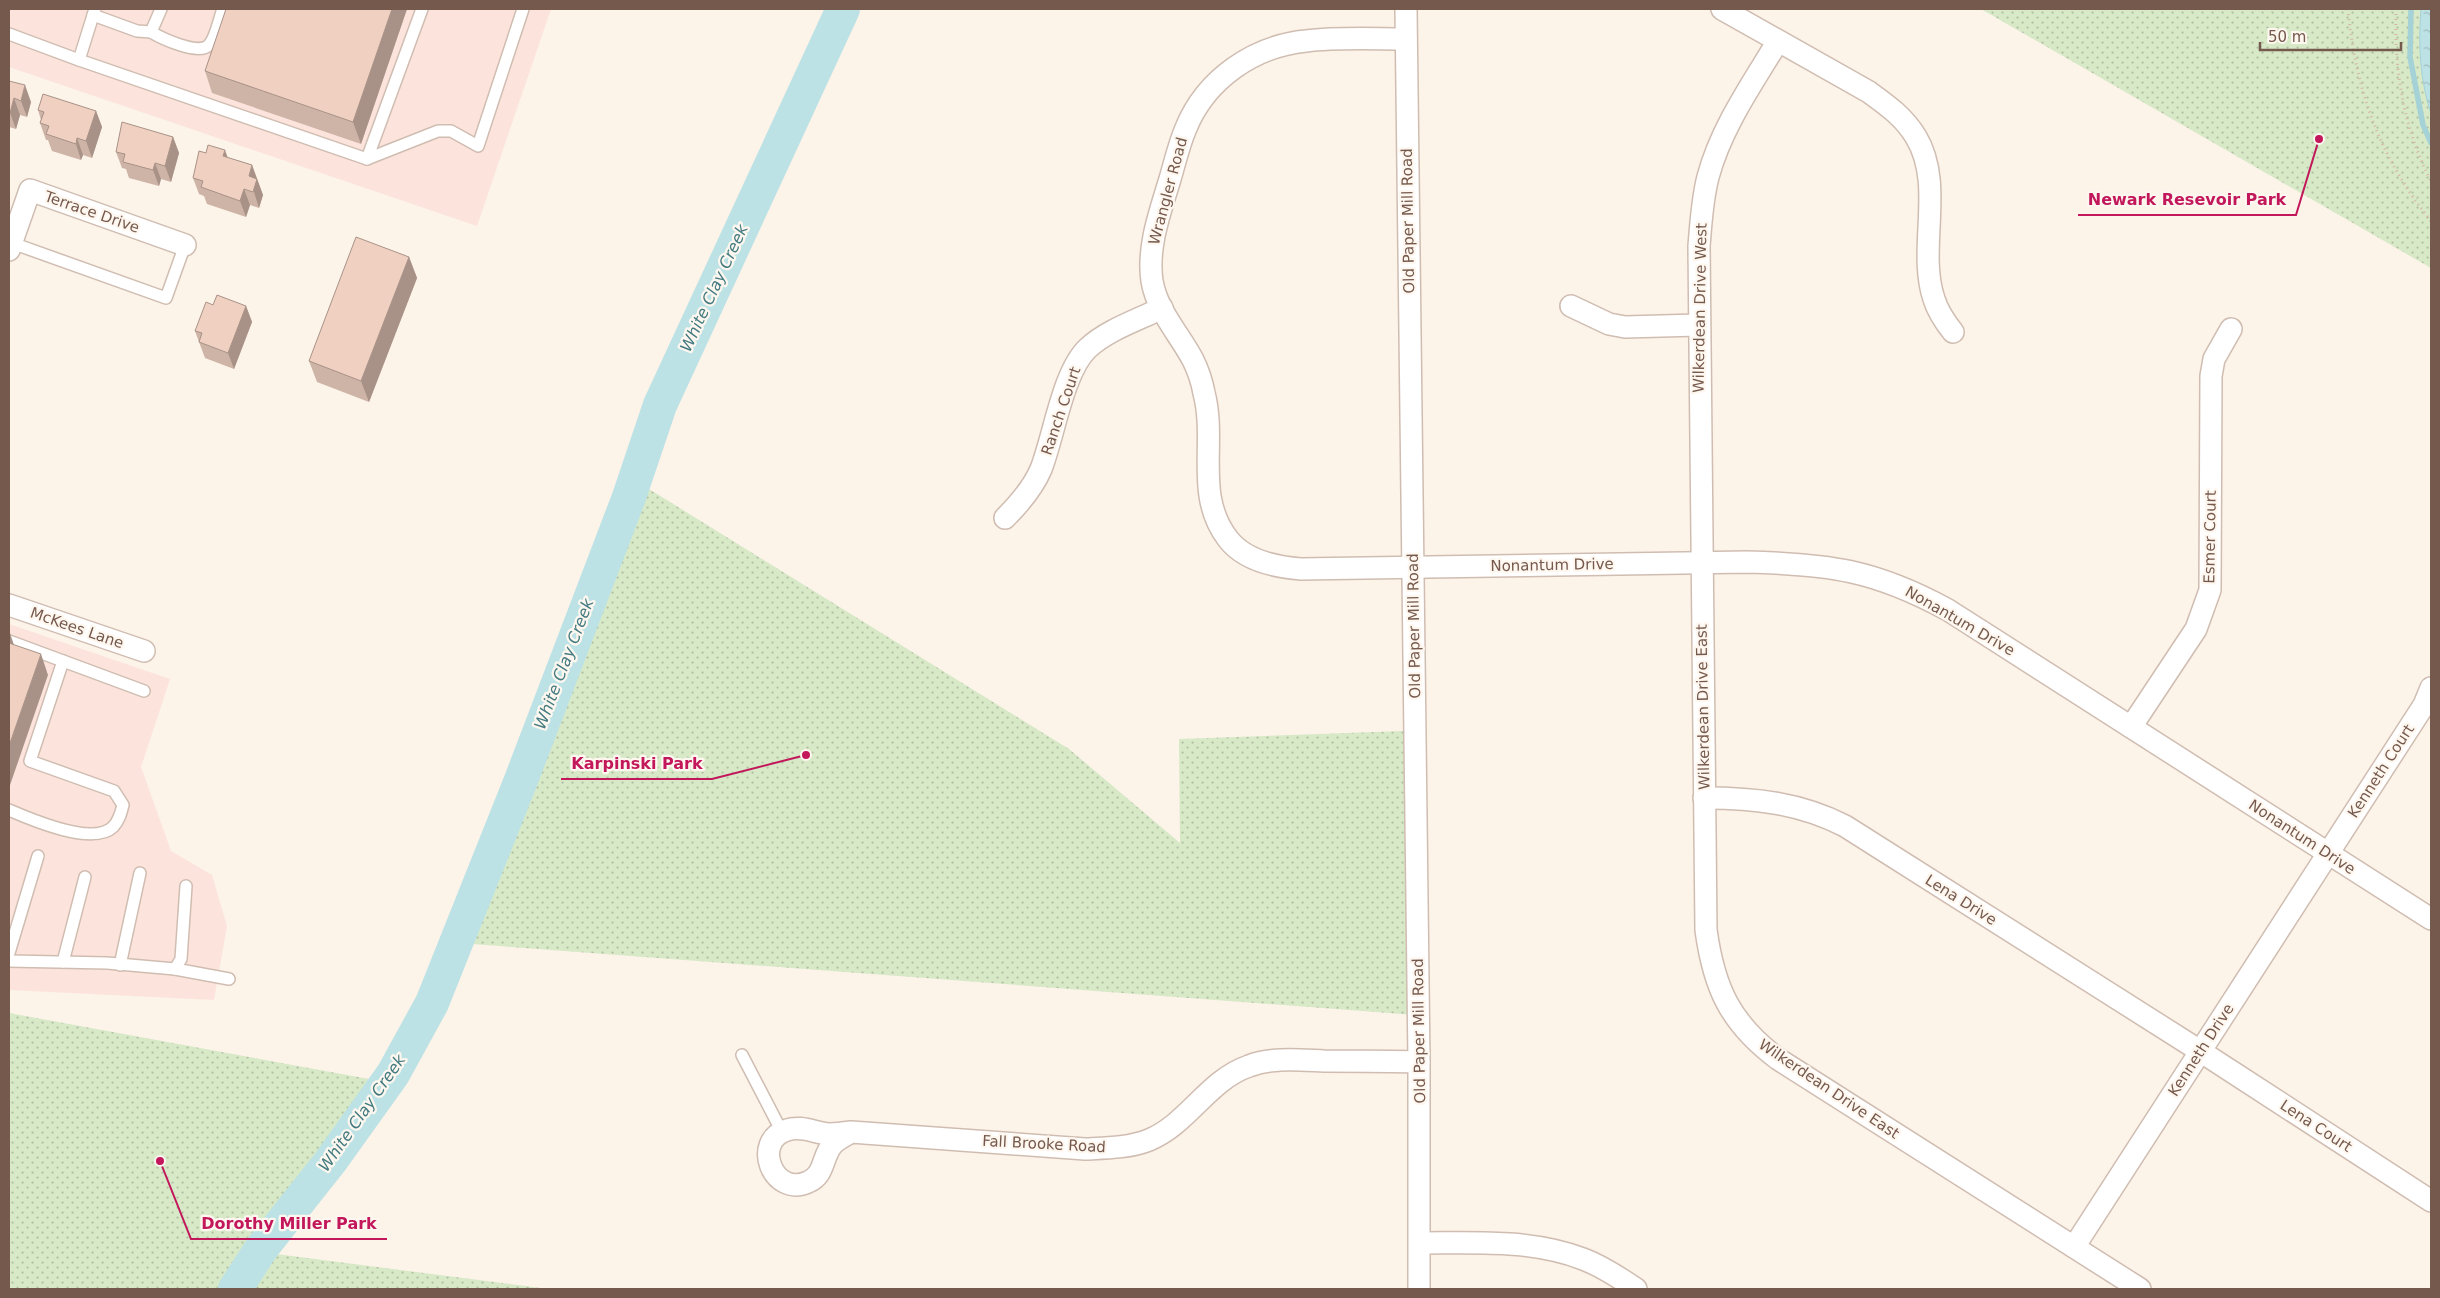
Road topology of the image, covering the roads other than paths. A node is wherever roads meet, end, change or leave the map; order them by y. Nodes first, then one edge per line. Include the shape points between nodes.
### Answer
1 (161, 9) edge
2 (223, 9) edge
3 (422, 9) edge
4 (523, 9) edge
5 (1406, 9) edge
6 (1722, 9) edge
7 (94, 12) edge
8 (150, 32) junction
9 (9, 34) edge
10 (1406, 39) junction
11 (1778, 41) junction
12 (79, 60) junction
13 (367, 159) junction
14 (185, 244) joint
15 (10, 247) edge
16 (1571, 306) dead end
17 (1162, 308) junction
18 (1698, 325) junction
19 (2231, 329) dead end
20 (1953, 332) dead end
21 (1005, 518) dead end
22 (1702, 562) junction
23 (1264, 563) joint
24 (1413, 567) junction
25 (9, 605) edge
26 (9, 641) edge
27 (144, 651) dead end
28 (63, 661) junction
29 (2431, 688) edge
30 (144, 691) dead end
31 (2131, 727) junction
32 (1704, 798) junction
33 (9, 810) edge
34 (2328, 853) junction
35 (38, 856) dead end
36 (140, 873) dead end
37 (85, 878) dead end
38 (186, 886) dead end
39 (2431, 919) edge
40 (9, 953) edge
41 (9, 961) edge
42 (63, 962) junction
43 (120, 965) junction
44 (176, 970) junction
45 (229, 979) dead end
46 (2200, 1051) junction
47 (742, 1055) dead end
48 (1419, 1062) junction
49 (782, 1132) junction
50 (852, 1132) junction
51 (2431, 1201) edge
52 (1420, 1243) junction
53 (2074, 1247) junction
54 (1418, 1289) edge
55 (1636, 1289) edge
56 (2140, 1289) edge

1 - 8 lane
2 - 8 lane via 212,40 204,48 197,49
3 - 13 lane
4 - 13 lane via 478,146 451,130 438,131
5 - 10 street, Old Paper Mill Road
6 - 11 street
7 - 8 lane via 136,31
7 - 12 lane
9 - 12 lane
10 - 17 street, Wrangler Road via 1285,44 1245,60 1211,89 1186,127 1153,240 1152,283
10 - 24 street, Old Paper Mill Road
11 - 18 street, Wilkerdean Drive West via 1735,114 1708,177 1698,246
11 - 20 street via 1889,106 1916,137 1925,158 1929,180 1929,275 1933,298 1941,317
12 - 13 lane
14 - 15 lane via 166,298
14 - 15 street, Terrace Drive via 30,190
16 - 18 street via 1610,324 1625,327
17 - 21 street, Ranch Court via 1099,339 1078,361 1041,469 1031,488
17 - 23 street, Wrangler Road via 1193,360 1205,396 1207,484 1216,522 1229,541
18 - 22 street, Wilkerdean Drive West
19 - 31 street, Esmer Court via 2214,358 2211,376 2210,590 2196,629
22 - 24 street, Nonantum Drive
22 - 31 street, Nonantum Drive via 1812,564 1844,568 1896,584 1948,610
22 - 32 street, Wilkerdean Drive East
23 - 24 street, Nonantum Drive via 1301,569
24 - 48 street, Old Paper Mill Road
25 - 27 street, McKees Lane
26 - 28 lane
28 - 30 lane
28 - 33 lane via 30,762 114,791 122,805 117,822 102,834 83,834
29 - 34 street, Kenneth Court via 2424,705
31 - 34 street, Nonantum Drive
32 - 46 street, Lena Drive via 1757,799 1787,804 1833,820
32 - 53 street, Wilkerdean Drive East via 1706,930 1710,957 1725,1003 1740,1025 1778,1059
34 - 39 street, Nonantum Drive
34 - 46 street, Kenneth Drive
35 - 40 lane
36 - 43 lane
37 - 42 lane
38 - 44 lane via 180,959
41 - 42 lane
42 - 43 lane
43 - 44 lane
44 - 45 lane
46 - 51 street, Lena Court
46 - 53 street, Kenneth Drive
47 - 49 lane
48 - 50 street, Fall Brooke Road via 1290,1060 1249,1066 1214,1086 1168,1128 1149,1140 1124,1146 1085,1149
48 - 52 street, Old Paper Mill Road
49 - 50 street, Fall Brooke Road via 798,1128 829,1134
49 - 50 street via 772,1143 768,1162 781,1181 794,1185 802,1185 817,1176 831,1147
52 - 54 street, Old Paper Mill Road
52 - 55 street via 1528,1245 1557,1251 1584,1259
53 - 56 street, Wilkerdean Drive East

